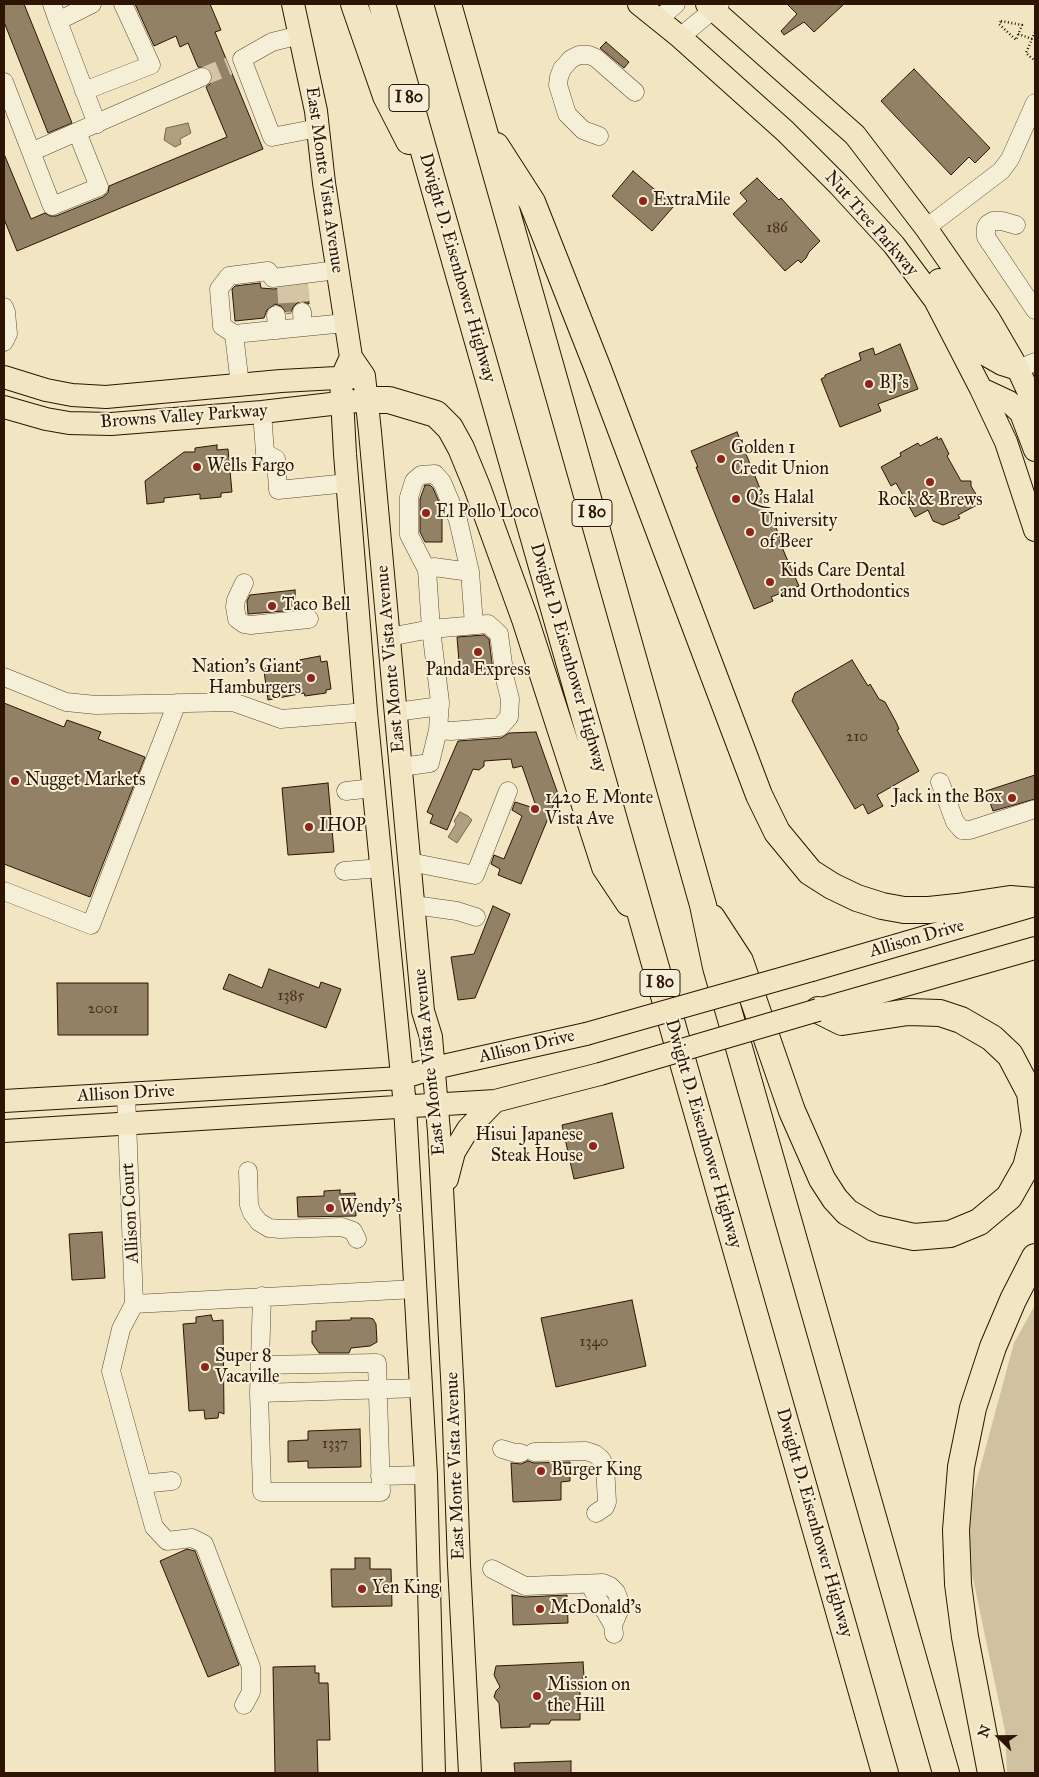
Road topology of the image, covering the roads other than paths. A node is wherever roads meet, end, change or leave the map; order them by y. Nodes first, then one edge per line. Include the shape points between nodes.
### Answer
1 (52, 4) edge
2 (92, 4) edge
3 (123, 4) edge
4 (293, 4) edge
5 (354, 4) edge
6 (382, 4) edge
7 (448, 4) edge
8 (639, 4) edge
9 (676, 4) edge
10 (714, 6) edge
11 (658, 20) junction
12 (58, 21) junction
13 (300, 35) junction
14 (680, 37) junction
15 (202, 77) tunnel mouth
16 (4, 82) edge
17 (84, 91) junction
18 (635, 92) dead end
19 (1035, 103) edge
20 (480, 121) junction
21 (97, 124) junction
22 (318, 128) junction
23 (77, 132) junction
24 (599, 136) dead end
25 (31, 152) junction
26 (436, 192) junction
27 (1016, 225) dead end
28 (926, 228) junction
29 (894, 245) junction
30 (337, 270) junction
31 (4, 310) edge
32 (1035, 310) edge
33 (345, 322) junction
34 (234, 334) junction
35 (4, 342) edge
36 (351, 357) junction
37 (1027, 366) edge
38 (4, 377) edge
39 (341, 379) junction
40 (240, 385) junction
41 (981, 389) junction
42 (358, 393) junction
43 (1035, 406) edge
44 (4, 407) edge
45 (262, 412) junction
46 (1035, 450) edge
47 (348, 483) junction
48 (1035, 530) edge
49 (426, 570) junction
50 (470, 572) junction
51 (244, 583) dead end
52 (356, 589) junction
53 (309, 619) dead end
54 (474, 624) junction
55 (431, 629) junction
56 (389, 637) junction
57 (4, 677) edge
58 (178, 703) junction
59 (440, 706) junction
60 (366, 712) junction
61 (396, 712) junction
62 (445, 730) junction
63 (401, 767) junction
64 (940, 782) dead end
65 (374, 788) junction
66 (346, 791) dead end
67 (508, 791) dead end
68 (1035, 809) edge
69 (405, 811) junction
70 (410, 862) junction
71 (381, 868) junction
72 (344, 871) dead end
73 (4, 891) edge
74 (1035, 903) edge
75 (414, 905) junction
76 (703, 905) junction
77 (476, 917) dead end
78 (644, 927) junction
79 (1035, 948) edge
80 (818, 1010) junction
81 (434, 1068) junction
82 (401, 1078) junction
83 (126, 1094) junction
84 (4, 1101) edge
85 (495, 1101) junction
86 (436, 1105) junction
87 (405, 1106) junction
88 (128, 1123) junction
89 (4, 1131) edge
90 (248, 1171) dead end
91 (443, 1192) junction
92 (357, 1239) dead end
93 (1035, 1257) edge
94 (416, 1289) junction
95 (262, 1296) junction
96 (134, 1304) junction
97 (260, 1365) junction
98 (422, 1388) junction
99 (378, 1389) junction
100 (259, 1393) junction
101 (502, 1448) dead end
102 (426, 1475) junction
103 (380, 1476) junction
104 (172, 1481) dead end
105 (142, 1484) junction
106 (596, 1513) dead end
107 (492, 1569) dead end
108 (614, 1629) dead end
109 (244, 1705) dead end
110 (434, 1773) edge
111 (470, 1773) edge
112 (885, 1773) edge
113 (946, 1773) edge
114 (991, 1773) edge

1 - 12 street
2 - 12 street
3 - 17 street via 151,65
4 - 13 main road, East Monte Vista Avenue
5 - 26 highway via 386,96
6 - 26 highway, Dwight D. Eisenhower Highway / I 80
7 - 20 highway, I 80
8 - 11 main road, Nut Tree Parkway
9 - 11 street
10 - 14 street
10 - 28 main road, Nut Tree Parkway via 855,135
11 - 14 main road, Nut Tree Parkway
12 - 17 street
13 - 22 main road, East Monte Vista Avenue
13 - 22 street via 272,42 235,62 272,137
14 - 29 main road, Nut Tree Parkway via 785,131
15 - 21 street
16 - 25 street
17 - 21 street
18 - 24 street via 589,55 571,59 562,69 558,85 567,114 584,130
19 - 28 street via 1010,159 1001,171
20 - 74 highway via 532,202 759,795 777,832 810,872 857,898 882,906 929,910 1010,899
20 - 76 highway, I 80
21 - 23 street
22 - 30 main road, East Monte Vista Avenue
23 - 25 street
23 - 25 street via 99,187 52,206
26 - 78 highway, Dwight D. Eisenhower Highway / I 80
27 - 32 street via 994,221 986,227 986,237
28 - 37 main road, Nut Tree Parkway via 989,319
29 - 37 main road via 923,258 988,356 1002,364
29 - 41 main road, Nut Tree Parkway via 935,300
30 - 33 main road, East Monte Vista Avenue
30 - 34 street via 286,281 268,271 229,276 219,289 222,326
31 - 35 street via 8,334
33 - 34 street via 289,321
33 - 36 main road, East Monte Vista Avenue
34 - 40 street
36 - 39 main road, East Monte Vista Avenue
36 - 42 main road, East Monte Vista Avenue
37 - 43 main road, Nut Tree Parkway
38 - 40 main road, Browns Valley Parkway via 46,390 106,397
39 - 40 main road, Browns Valley Parkway
39 - 42 main road, East Monte Vista Avenue
41 - 46 main road via 1009,402 1021,414
41 - 48 main road, Nut Tree Parkway via 1006,442
42 - 45 main road, Browns Valley Parkway
42 - 47 main road, East Monte Vista Avenue
42 - 56 main road, East Monte Vista Avenue via 370,432
42 - 78 highway via 436,414 450,428 461,448 525,620 605,867
44 - 45 main road, Browns Valley Parkway via 46,419 93,424
45 - 47 street via 266,453 276,459 278,490
47 - 52 main road, East Monte Vista Avenue
49 - 50 street via 434,567
49 - 50 street via 409,535 409,496 414,481 421,475 435,474 442,482 458,520
49 - 55 street
50 - 54 street
51 - 53 street via 234,607 238,619 244,624
52 - 60 main road, East Monte Vista Avenue
52 - 61 main road via 371,620 380,697 387,708
54 - 55 street
54 - 62 street via 488,624 499,634 504,679 510,699 509,717 500,727
55 - 56 street
55 - 59 street
56 - 61 main road, East Monte Vista Avenue
57 - 58 street via 66,702 96,705
58 - 60 street via 232,702 281,719
58 - 73 street via 91,925
59 - 61 street
59 - 62 street
60 - 65 main road, East Monte Vista Avenue
60 - 69 main road via 374,714 383,724 390,784
61 - 63 main road, East Monte Vista Avenue
62 - 63 street via 430,763
63 - 69 main road, East Monte Vista Avenue
64 - 68 street via 955,822 962,830
65 - 66 street
65 - 71 main road, East Monte Vista Avenue
67 - 70 street via 475,875
69 - 70 main road, East Monte Vista Avenue
70 - 75 main road, East Monte Vista Avenue
71 - 72 street
71 - 82 main road, East Monte Vista Avenue
74 - 81 main road, Allison Drive, bridge via 586,1034
75 - 77 street
75 - 81 main road, East Monte Vista Avenue via 424,1011
76 - 80 highway via 740,961 792,1110 822,1179 847,1212 874,1228 890,1232 914,1237 950,1234 979,1222 1009,1196 1026,1167 1035,1132 1030,1093 1010,1055 992,1038 961,1020 940,1013 908,1012 842,1022
76 - 113 highway, I 80 via 716,966
78 - 112 highway, Dwight D. Eisenhower Highway / I 80
79 - 80 main road, Allison Drive
80 - 85 main road, Allison Drive, bridge
81 - 82 main road, Allison Drive
81 - 86 main road, East Monte Vista Avenue
82 - 83 main road, Allison Drive
82 - 87 main road, East Monte Vista Avenue
83 - 84 main road, Allison Drive
83 - 88 street, Allison Court
85 - 86 main road, Allison Drive
85 - 91 main road via 468,1129 454,1152
86 - 87 main road, Allison Drive
86 - 91 main road, East Monte Vista Avenue
87 - 88 main road, Allison Drive
87 - 94 main road, East Monte Vista Avenue
88 - 89 main road, Allison Drive
88 - 96 street, Allison Court
90 - 92 street via 249,1205 259,1222 269,1228 280,1229 342,1227 353,1231
91 - 111 main road, East Monte Vista Avenue
93 - 114 highway via 993,1346 973,1408 961,1467 956,1530 958,1584
94 - 95 street
94 - 98 main road, East Monte Vista Avenue
95 - 96 street
95 - 97 street
96 - 105 street, Allison Court via 121,1329 111,1371
97 - 99 street via 377,1363
97 - 100 street
98 - 99 street
98 - 102 main road, East Monte Vista Avenue
99 - 100 street
99 - 103 street
100 - 103 street via 262,1492 381,1492
101 - 106 street via 515,1453 586,1451 601,1458 605,1466 608,1502
102 - 103 street
102 - 110 main road, East Monte Vista Avenue
104 - 105 street
105 - 109 street, Allison Court via 154,1527 167,1541 192,1538 204,1544 250,1667 251,1692
107 - 108 street via 525,1586 603,1583 610,1586 619,1600

